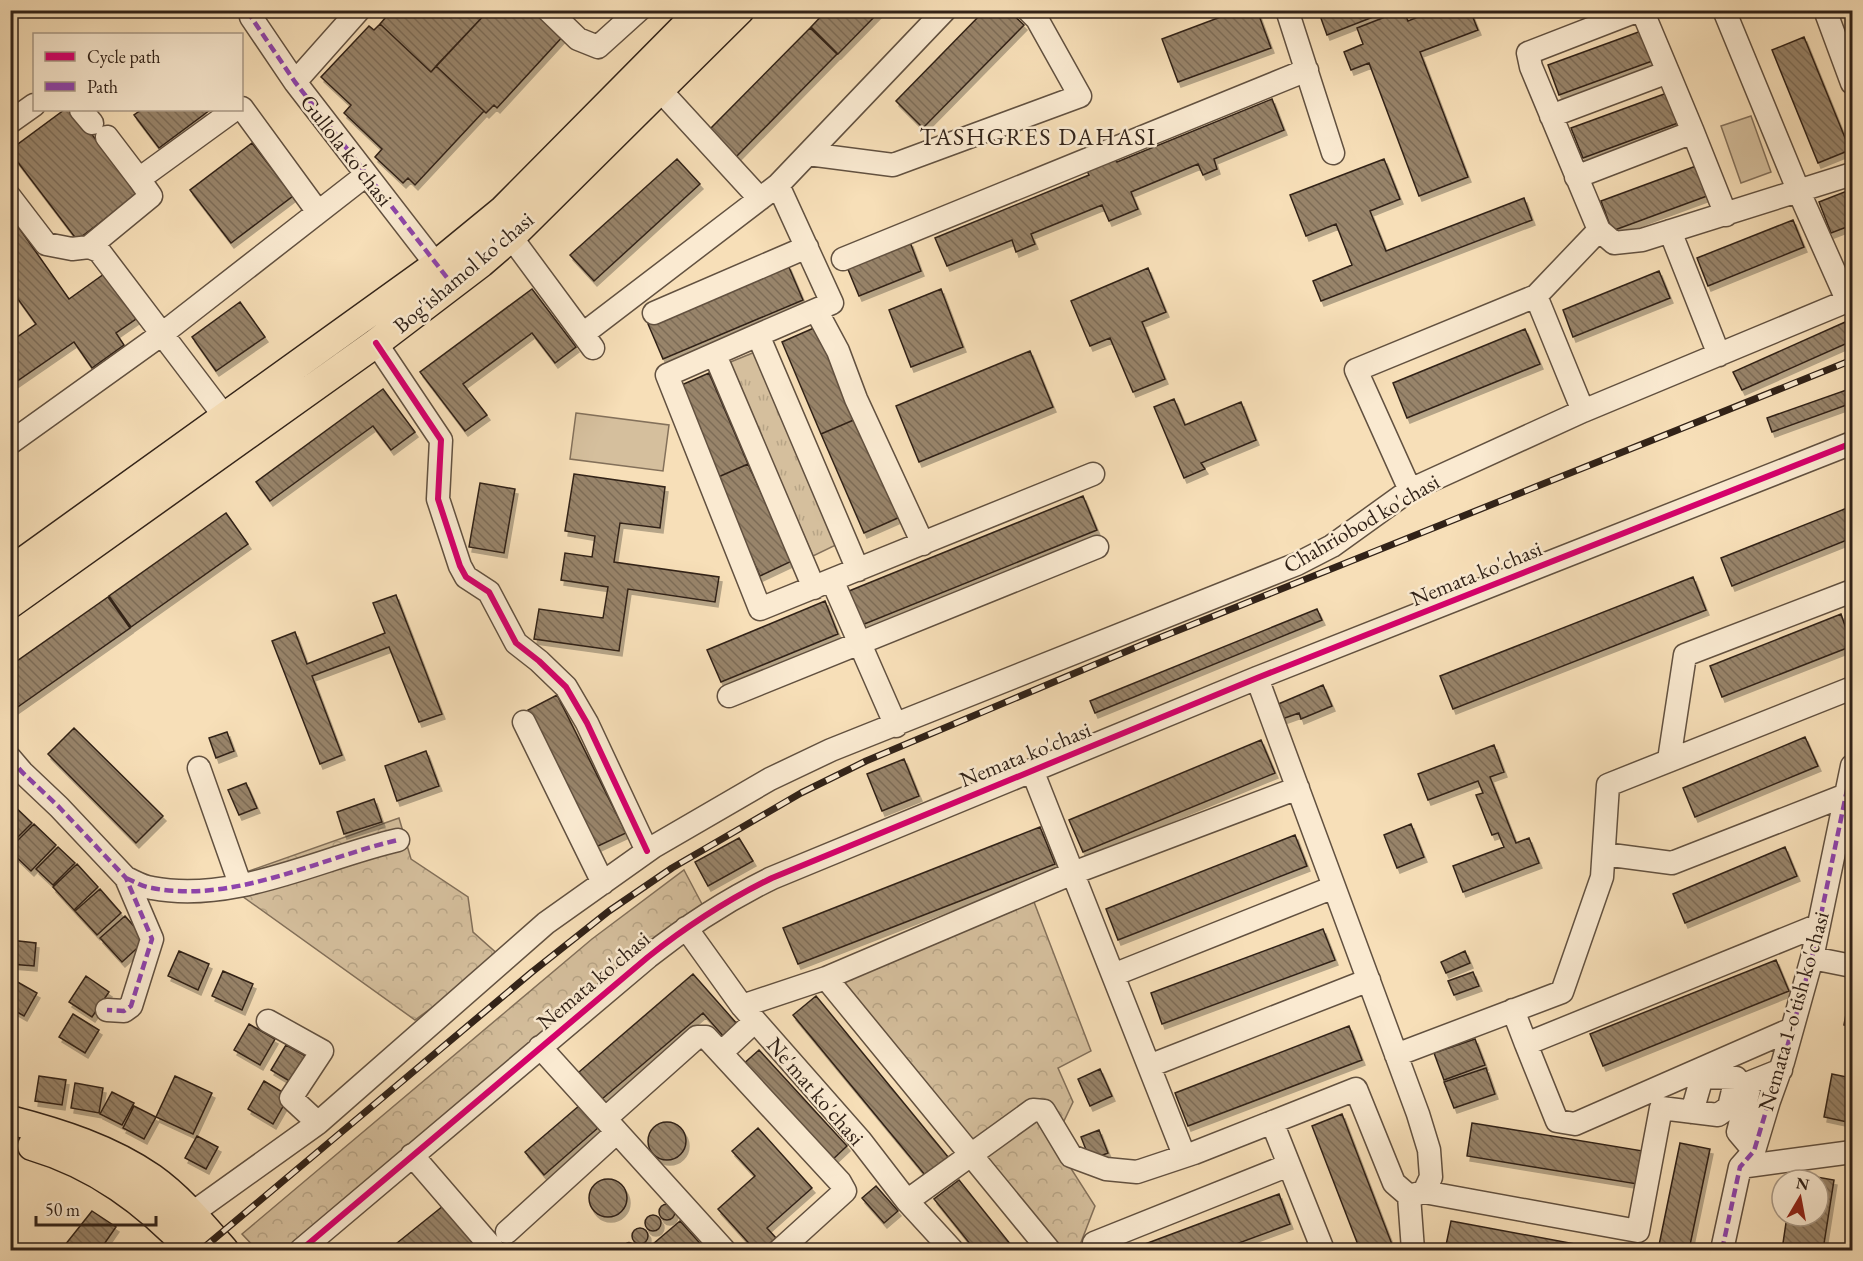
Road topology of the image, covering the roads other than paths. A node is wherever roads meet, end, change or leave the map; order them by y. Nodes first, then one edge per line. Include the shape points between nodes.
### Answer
1 (250, 10) edge
2 (358, 10) edge
3 (548, 10) edge
4 (639, 10) edge
5 (701, 10) edge
6 (740, 10) edge
7 (945, 10) edge
8 (1028, 10) edge
9 (1287, 10) edge
10 (1640, 10) edge
11 (1724, 10) edge
12 (1825, 10) edge
13 (1307, 70) junction
14 (1668, 72) junction
15 (295, 82) junction
16 (1852, 83) edge
17 (660, 90) junction
18 (33, 106) edge
19 (243, 109) edge
20 (233, 111) edge
21 (1551, 116) junction
22 (10, 122) edge
23 (93, 123) edge
24 (1693, 132) junction
25 (1334, 153) dead end
26 (808, 154) junction
27 (1852, 174) edge
28 (366, 175) junction
29 (1576, 177) junction
30 (139, 179) junction
31 (778, 185) junction
32 (1799, 192) junction
33 (10, 197) edge
34 (760, 199) junction
35 (318, 212) junction
36 (1726, 215) junction
37 (1599, 230) junction
38 (1670, 231) junction
39 (511, 237) junction
40 (89, 247) junction
41 (807, 247) junction
42 (843, 259) dead end
43 (444, 275) junction
44 (1536, 296) junction
45 (1850, 301) edge
46 (816, 310) junction
47 (654, 313) dead end
48 (162, 334) junction
49 (758, 335) junction
50 (376, 344) junction
51 (715, 355) junction
52 (1719, 355) junction
53 (1583, 411) junction
54 (225, 417) junction
55 (10, 443) edge
56 (1852, 443) edge
57 (1093, 474) dead end
58 (1410, 490) junction
59 (126, 505) junction
60 (923, 544) junction
61 (1097, 547) dead end
62 (52, 558) junction
63 (858, 570) junction
64 (10, 571) edge
65 (823, 584) junction
66 (1852, 591) edge
67 (10, 604) edge
68 (1257, 678) junction
69 (1852, 688) edge
70 (729, 696) dead end
71 (524, 723) dead end
72 (896, 726) junction
73 (1669, 760) junction
74 (199, 768) dead end
75 (1032, 770) junction
76 (14, 771) edge
77 (1850, 783) edge
78 (1298, 788) junction
79 (398, 840) dead end
80 (647, 852) junction
81 (1604, 854) junction
82 (1073, 873) junction
83 (126, 878) junction
84 (603, 883) junction
85 (240, 884) junction
86 (1334, 887) junction
87 (1819, 925) junction
88 (686, 928) junction
89 (1812, 958) junction
90 (1852, 966) edge
91 (1113, 975) junction
92 (826, 978) junction
93 (1368, 980) junction
94 (106, 1010) dead end
95 (1513, 1010) junction
96 (749, 1014) junction
97 (268, 1021) dead end
98 (1792, 1029) junction
99 (1526, 1044) junction
100 (540, 1047) junction
101 (721, 1053) junction
102 (1396, 1054) junction
103 (1149, 1066) junction
104 (1692, 1112) dead end
105 (10, 1120) edge
106 (1272, 1122) junction
107 (318, 1123) junction
108 (611, 1125) junction
109 (10, 1141) edge
110 (1852, 1152) edge
111 (1194, 1153) junction
112 (971, 1154) junction
113 (412, 1155) junction
114 (1747, 1159) junction
115 (1289, 1165) junction
116 (1416, 1194) junction
117 (907, 1201) junction
118 (191, 1214) junction
119 (507, 1232) dead end
120 (1636, 1241) edge
121 (1094, 1243) dead end
122 (307, 1248) edge
123 (191, 1251) edge
124 (224, 1251) edge
125 (494, 1251) edge
126 (724, 1251) edge
127 (780, 1251) edge
128 (952, 1251) edge
129 (1049, 1251) edge
130 (1323, 1251) edge
131 (1413, 1251) edge
132 (1722, 1251) edge

1 - 15 street, Gullola ko'chasi
2 - 15 street
3 - 4 street via 578,39 598,47
5 - 43 main road, Bog'ishamol ko'chasi
6 - 17 main road, Bog'ishamol ko'chasi
7 - 26 street
8 - 26 street via 1080,96 893,165
9 - 13 street
10 - 14 street
10 - 21 street via 1528,53
11 - 32 street
12 - 16 street
13 - 25 street
13 - 42 street
14 - 21 street
14 - 24 street
15 - 28 street, Gullola ko'chasi
17 - 34 street
17 - 39 main road, Bog'ishamol ko'chasi
18 - 22 street
19 - 35 street
20 - 30 street
21 - 29 street
23 - 30 street
24 - 29 street
24 - 36 street
26 - 31 street
27 - 32 street
28 - 35 street
28 - 43 street, Gullola ko'chasi
29 - 37 street
30 - 40 street via 151,196
31 - 34 street
31 - 41 street
32 - 36 street
32 - 45 street
33 - 40 street via 46,244 72,249
34 - 39 street via 588,341
35 - 48 street
36 - 38 street
37 - 38 street via 1614,243
37 - 44 street
38 - 52 street
39 - 43 main road, Bog'ishamol ko'chasi
40 - 48 street via 99,251
41 - 46 street via 832,303
41 - 47 street
43 - 50 main road, Bog'ishamol ko'chasi
43 - 54 main road, Bog'ishamol ko'chasi
44 - 53 street
44 - 58 street via 1356,370
45 - 52 street, Chahriobod ko'chasi
46 - 49 street
46 - 60 street
48 - 54 street
48 - 55 street
49 - 51 street
49 - 63 street
50 - 59 main road, Bog'ishamol ko'chasi
50 - 80 street via 441,440 438,499 460,567 466,577 489,592 516,643 566,687
51 - 65 street
51 - 65 street via 667,375 760,609
52 - 53 street, Chahriobod ko'chasi
53 - 58 street, Chahriobod ko'chasi
54 - 59 main road, Bog'ishamol ko'chasi
56 - 68 street, Nemata ko'chasi
57 - 60 street
58 - 72 street, Chahriobod ko'chasi via 1332,546 1298,564
59 - 62 main road, Bog'ishamol ko'chasi
60 - 63 street
61 - 70 street
62 - 64 main road, Bog'ishamol ko'chasi
62 - 67 main road, Bog'ishamol ko'chasi
63 - 65 street
65 - 72 street
66 - 73 street via 1685,656
68 - 75 street, Nemata ko'chasi
68 - 78 street
69 - 73 street
71 - 84 street
72 - 80 street, Chahriobod ko'chasi via 831,750 770,779
73 - 81 street via 1608,785
74 - 85 street
75 - 82 street
75 - 88 street, Nemata ko'chasi via 772,878
76 - 83 street via 59,807
77 - 81 street via 1672,863
77 - 87 street, Nemata 1-o'tish ko'chasi
78 - 82 street
78 - 86 street
79 - 85 street
80 - 84 street, Chahriobod ko'chasi
81 - 95 street via 1602,877 1562,992
82 - 91 street
82 - 92 street
83 - 85 street via 151,888 200,892
83 - 94 street via 152,939 131,1005 124,1011
84 - 107 street, Chahriobod ko'chasi via 546,923
86 - 91 street
86 - 93 street
87 - 89 street, Nemata 1-o'tish ko'chasi
87 - 99 street
88 - 96 street, Ne'mat ko'chasi
88 - 100 street, Nemata ko'chasi
89 - 90 street
89 - 98 street, Nemata 1-o'tish ko'chasi
91 - 103 street
92 - 96 street
92 - 112 street
93 - 102 street
93 - 103 street
95 - 99 street
95 - 102 street
96 - 101 street
96 - 117 street, Ne'mat ko'chasi via 860,1140
97 - 107 street via 322,1051 291,1098
98 - 99 street via 1575,1124 1557,1121
98 - 114 street, Nemata 1-o'tish ko'chasi via 1781,1070
100 - 108 street
100 - 113 street, Nemata ko'chasi
101 - 108 street via 706,1037 697,1037
101 - 127 street via 845,1191
102 - 116 street via 1429,1150 1431,1177
103 - 111 street via 1185,1155
104 - 120 street via 1661,1108
105 - 118 main road via 82,1142 126,1162 159,1184
106 - 111 street
106 - 115 street
106 - 116 street via 1356,1089 1394,1183
107 - 118 street, Chahriobod ko'chasi
108 - 119 street
108 - 126 street
109 - 123 main road via 66,1158 120,1186
110 - 114 street
111 - 112 street via 1137,1172 1106,1169 1071,1156 1044,1111 1039,1109
112 - 117 street
112 - 129 street
113 - 122 street, Nemata ko'chasi
113 - 125 street
114 - 132 street, Nemata 1-o'tish ko'chasi
115 - 121 street
115 - 130 street
116 - 120 street
116 - 131 street
117 - 128 street, Ne'mat ko'chasi
118 - 124 main road

